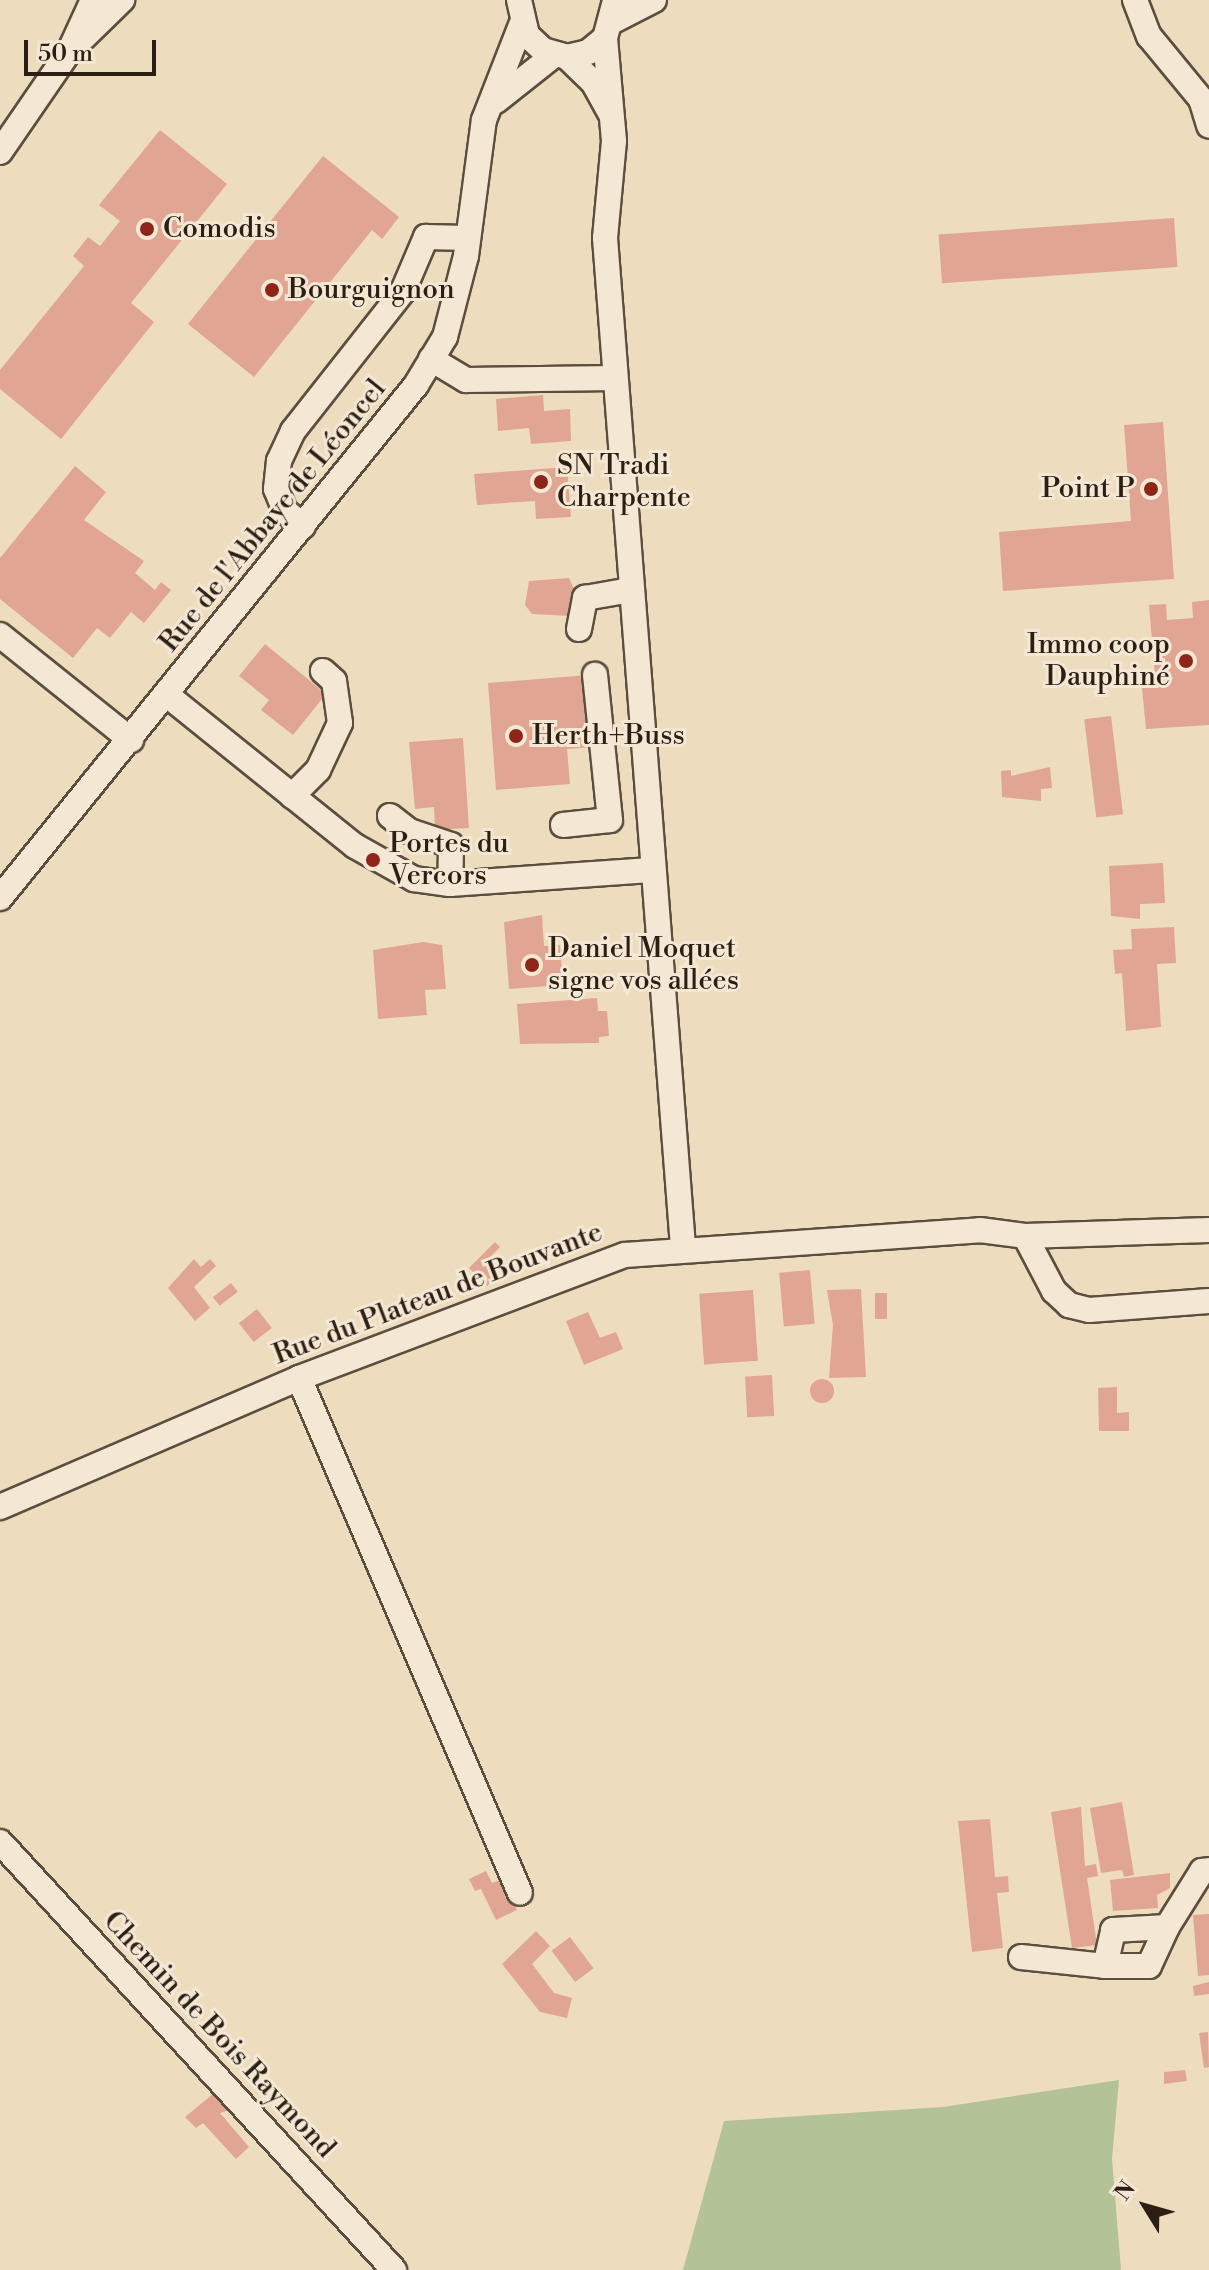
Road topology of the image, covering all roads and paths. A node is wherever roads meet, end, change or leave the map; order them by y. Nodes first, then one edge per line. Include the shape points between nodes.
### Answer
1 (93, 0) edge
2 (122, 0) edge
3 (654, 0) edge
4 (1135, 0) edge
5 (516, 9) edge
6 (611, 20) edge
7 (70, 50) junction
8 (560, 56) junction
9 (613, 119) junction
10 (484, 120) junction
11 (1209, 126) edge
12 (0, 152) edge
13 (468, 238) junction
14 (431, 359) junction
15 (615, 378) junction
16 (303, 526) junction
17 (631, 590) junction
18 (579, 629) dead end
19 (0, 635) edge
20 (323, 671) dead end
21 (595, 675) dead end
22 (167, 695) junction
23 (641, 716) junction
24 (600, 722) junction
25 (131, 740) junction
26 (607, 791) junction
27 (647, 792) junction
28 (292, 796) junction
29 (390, 816) dead end
30 (563, 825) dead end
31 (651, 870) junction
32 (450, 884) junction
33 (0, 898) edge
34 (1209, 1230) edge
35 (1025, 1236) junction
36 (683, 1248) junction
37 (1209, 1301) edge
38 (299, 1378) junction
39 (0, 1507) edge
40 (0, 1842) edge
41 (1209, 1870) edge
42 (520, 1893) dead end
43 (1167, 1927) junction
44 (1021, 1957) dead end
45 (1105, 1966) junction
46 (394, 2270) edge

1 - 7 street
2 - 7 street
3 - 6 street
4 - 11 street via 1149,36 1201,99
5 - 8 street via 534,44
5 - 10 street
6 - 8 street via 588,52
6 - 9 street
7 - 12 street
8 - 9 street via 601,93
8 - 10 street via 506,88
9 - 15 street via 605,238
10 - 13 street, Rue de l'Abbaye de Léoncel
13 - 14 street, Rue de l'Abbaye de Léoncel via 445,337
13 - 16 street via 426,237 403,291 293,431 279,461 276,489 285,511
14 - 15 street via 466,380
14 - 16 street, Rue de l'Abbaye de Léoncel
15 - 17 street
16 - 22 street, Rue de l'Abbaye de Léoncel
17 - 18 street via 585,598
17 - 23 street
19 - 25 street
20 - 28 street via 334,681 340,723 318,770
21 - 24 street
22 - 25 street, Rue de l'Abbaye de Léoncel
22 - 28 street
23 - 24 street
23 - 27 street
24 - 26 street
25 - 33 street, Rue de l'Abbaye de Léoncel
26 - 27 street
26 - 30 street via 610,820
27 - 31 street
28 - 32 street via 373,860 414,879
29 - 32 street via 409,831 451,845
31 - 32 street
31 - 36 street
34 - 35 street, Rue du Plateau de Bouvante
35 - 36 street, Rue du Plateau de Bouvante via 980,1230
35 - 37 street via 1054,1291 1069,1305 1089,1310
36 - 38 street, Rue du Plateau de Bouvante via 625,1255 557,1275
38 - 39 street, Rue du Plateau de Bouvante
38 - 42 street
40 - 46 street, Chemin de Bois Raymond
41 - 43 street via 1202,1871
43 - 45 street via 1149,1966
43 - 45 street via 1113,1930
44 - 45 street

